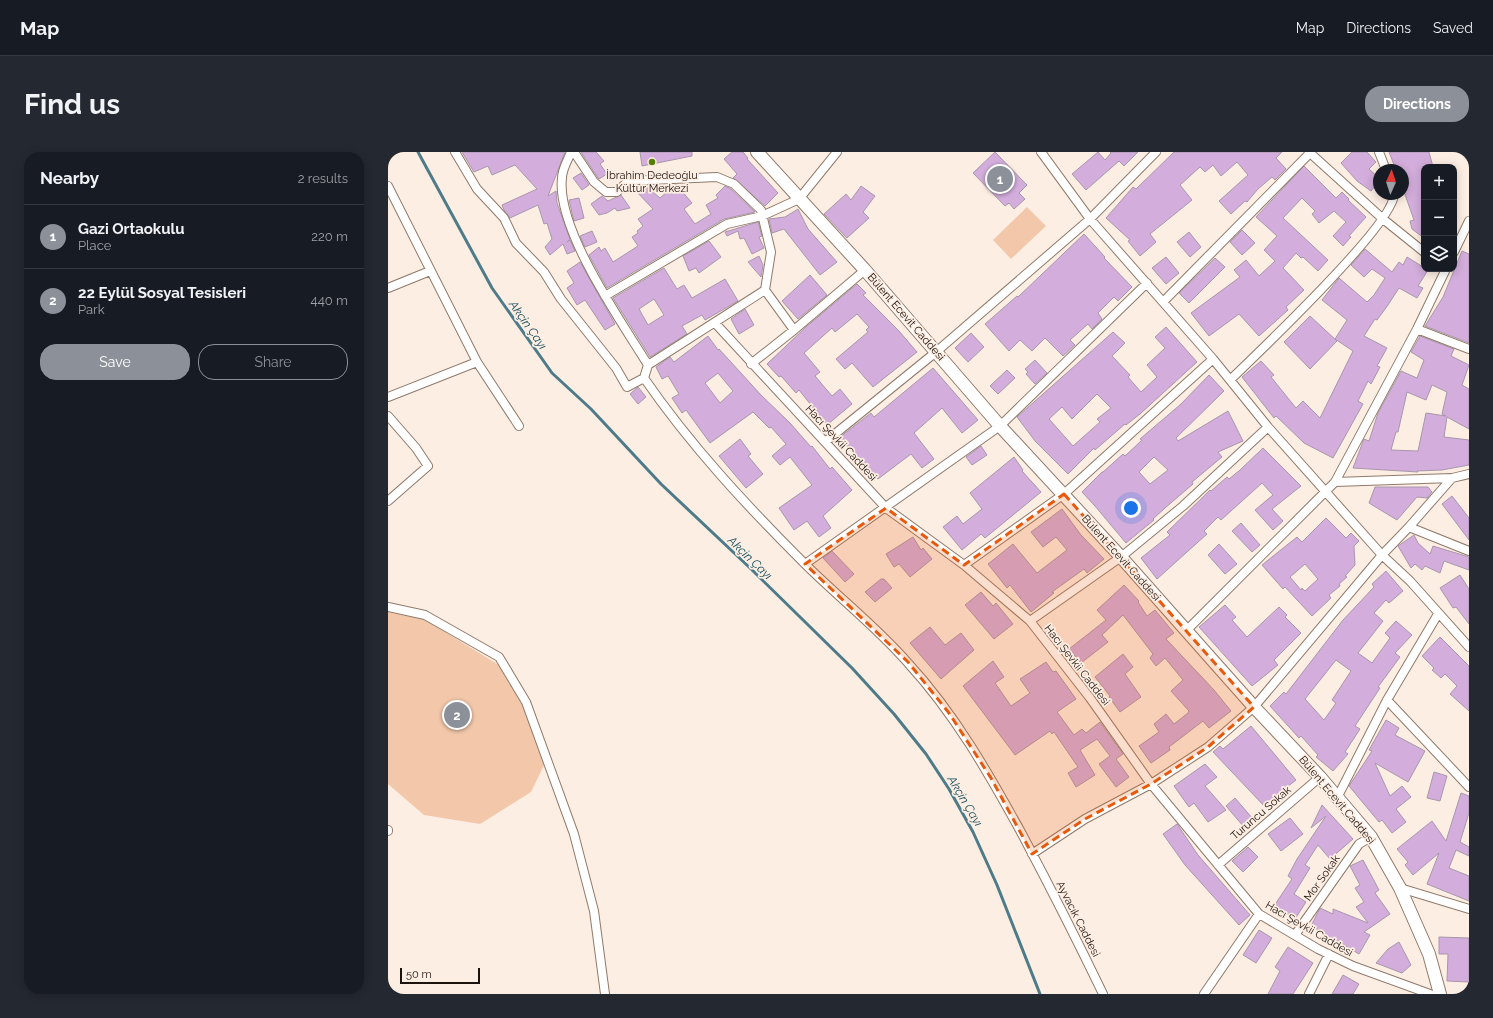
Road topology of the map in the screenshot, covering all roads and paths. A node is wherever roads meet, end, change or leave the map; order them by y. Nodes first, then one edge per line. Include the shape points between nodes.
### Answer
1 (456, 152) edge
2 (572, 152) edge
3 (757, 152) edge
4 (837, 152) edge
5 (1042, 152) edge
6 (1156, 152) edge
7 (1310, 152) edge
8 (1379, 152) edge
9 (1468, 152) edge
10 (1469, 155) edge
11 (1384, 164) edge
12 (388, 186) edge
13 (799, 199) junction
14 (1391, 200) edge
15 (762, 216) junction
16 (1090, 219) junction
17 (1383, 219) junction
18 (1469, 221) edge
19 (1457, 246) edge
20 (1421, 250) edge
21 (865, 270) junction
22 (430, 271) junction
23 (1444, 272) edge
24 (1147, 282) junction
25 (388, 288) edge
26 (765, 290) junction
27 (605, 296) junction
28 (1163, 302) junction
29 (715, 323) junction
30 (1417, 329) junction
31 (794, 330) junction
32 (1469, 349) edge
33 (936, 352) junction
34 (1213, 359) junction
35 (477, 362) junction
36 (751, 364) junction
37 (648, 365) junction
38 (644, 378) junction
39 (1230, 380) junction
40 (388, 397) edge
41 (388, 416) edge
42 (518, 426) dead end
43 (1000, 426) junction
44 (1268, 427) junction
45 (825, 442) junction
46 (1469, 474) edge
47 (1452, 478) junction
48 (1335, 482) junction
49 (1325, 492) junction
50 (1064, 494) junction
51 (388, 501) edge
52 (886, 508) junction
53 (1409, 528) junction
54 (1469, 551) edge
55 (1382, 555) junction
56 (1121, 557) junction
57 (805, 564) junction
58 (964, 565) junction
59 (388, 608) edge
60 (1438, 614) junction
61 (1030, 621) junction
62 (1186, 632) junction
63 (1469, 647) edge
64 (1387, 700) junction
65 (1254, 707) junction
66 (1320, 777) junction
67 (1151, 784) junction
68 (1469, 787) edge
69 (1337, 798) junction
70 (1371, 837) junction
71 (1032, 854) junction
72 (1218, 864) junction
73 (1400, 888) junction
74 (1469, 909) edge
75 (1259, 914) junction
76 (1295, 935) junction
77 (1329, 954) junction
78 (605, 994) edge
79 (1103, 994) edge
80 (1204, 994) edge
81 (1309, 994) edge
82 (1430, 994) edge
83 (1440, 994) edge

1 - 38 street via 477,188 504,218 516,243 544,272 561,299 616,368 627,387
2 - 15 street via 594,182 606,192 617,192 628,181 717,177 734,184 761,210
2 - 27 street via 562,177 563,204 575,239
3 - 13 main road, Bülent Ecevit Caddesi
4 - 13 street
5 - 16 street
6 - 16 street
7 - 17 street
7 - 28 street
8 - 11 street
9 - 10 street
12 - 22 street
13 - 15 street
13 - 21 main road, Bülent Ecevit Caddesi
14 - 17 street
15 - 26 street via 771,252
15 - 27 street via 727,224
16 - 24 street
16 - 33 street
17 - 20 street
17 - 39 street via 1315,297
18 - 19 street
21 - 31 street
21 - 33 main road, Bülent Ecevit Caddesi
22 - 25 street
22 - 35 street
23 - 30 street
24 - 28 street
24 - 43 street
26 - 29 street
26 - 31 street
27 - 37 street
28 - 34 street
29 - 36 street, Hacı Şevkii Caddesi
29 - 37 street
30 - 32 street
30 - 48 street
31 - 36 street
33 - 43 main road, Bülent Ecevit Caddesi
33 - 45 street
34 - 39 street
34 - 50 street
35 - 40 street
35 - 42 street
36 - 45 street, Hacı Şevkii Caddesi
37 - 38 street
38 - 57 street, Ayvacık Caddesi via 663,406 721,478
39 - 44 street
41 - 51 street via 428,466
43 - 50 main road, Bülent Ecevit Caddesi
43 - 52 street
44 - 49 street
44 - 56 street via 1183,506
45 - 52 street, Hacı Şevkii Caddesi
46 - 47 street
47 - 48 street
47 - 53 street
48 - 49 street
49 - 55 street
49 - 62 street
50 - 56 main road, Bülent Ecevit Caddesi
50 - 58 street
52 - 57 street
52 - 58 street, Hacı Şevkii Caddesi
53 - 54 street
53 - 55 street
55 - 60 street via 1410,581
55 - 65 street
56 - 61 street
56 - 62 main road, Bülent Ecevit Caddesi
57 - 71 street, Ayvacık Caddesi via 908,662 949,713 991,778
58 - 61 street, Hacı Şevkii Caddesi
59 - 78 street via 425,615 499,657 526,702 574,834 594,911
60 - 63 street
60 - 64 street
61 - 67 street, Hacı Şevkii Caddesi via 1090,698
62 - 65 main road, Bülent Ecevit Caddesi
64 - 68 street
64 - 69 street
65 - 66 main road, Bülent Ecevit Caddesi
65 - 67 street via 1208,748
66 - 69 main road, Bülent Ecevit Caddesi
66 - 72 street, Turuncu Sokak
67 - 71 street via 1085,819
67 - 72 street, Hacı Şevkii Caddesi
69 - 70 main road, Bülent Ecevit Caddesi
70 - 73 main road, Bülent Ecevit Caddesi
70 - 76 street, Mor Sokak via 1359,844
71 - 79 street, Ayvacık Caddesi
72 - 75 street, Hacı Şevkii Caddesi
73 - 74 street
73 - 83 main road, Bülent Ecevit Caddesi via 1429,954
75 - 76 street, Hacı Şevkii Caddesi
75 - 80 street
76 - 77 street, Hacı Şevkii Caddesi
77 - 81 street
77 - 82 street, Hacı Şevkii Caddesi via 1353,966

